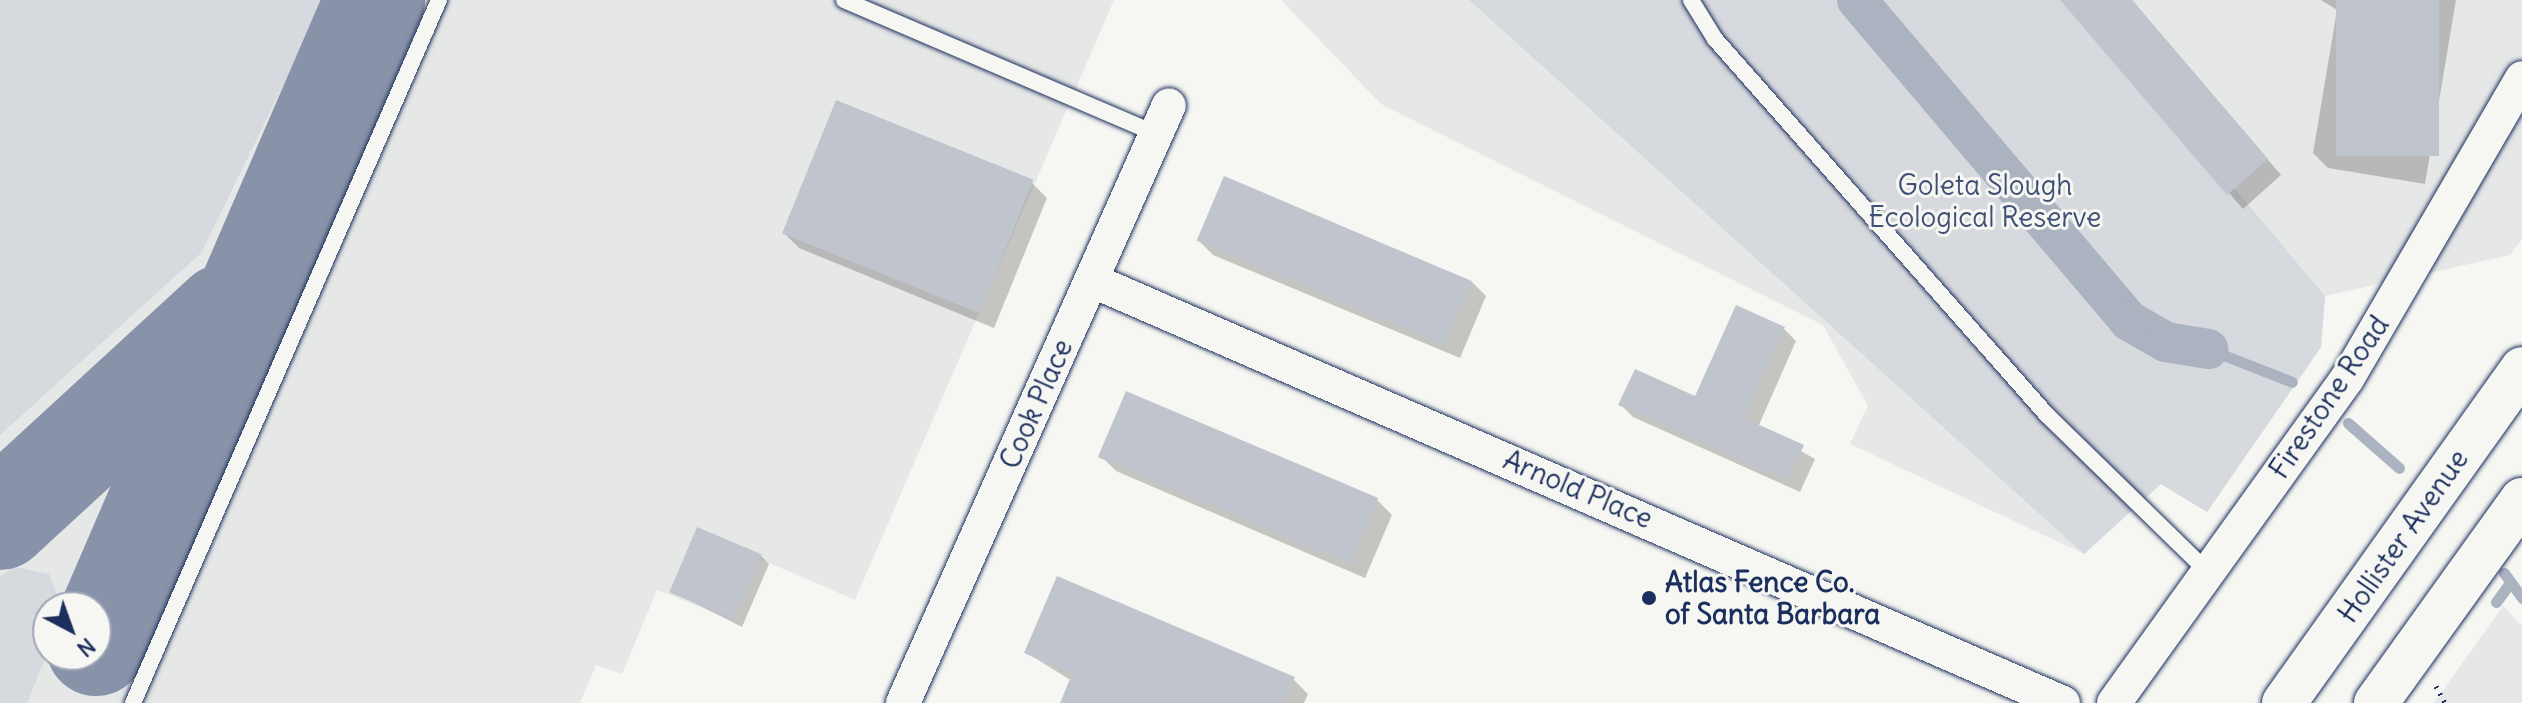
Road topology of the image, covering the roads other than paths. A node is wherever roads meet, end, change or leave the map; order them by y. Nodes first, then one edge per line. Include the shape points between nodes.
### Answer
1 (439, 0) edge
2 (844, 0) edge
3 (1691, 0) edge
4 (2522, 78) edge
5 (1162, 120) joint
6 (1091, 280) junction
7 (2522, 369) edge
8 (2512, 514) edge
9 (2208, 572) junction
10 (133, 703) edge
11 (903, 703) edge
12 (2063, 703) edge
13 (2114, 703) edge
14 (2284, 703) edge
15 (2376, 703) edge

1 - 10 lane
2 - 5 lane
3 - 9 lane via 1715,39 2047,415
4 - 9 street, Firestone Road via 2347,379
5 - 6 street, Cook Place
6 - 11 street, Cook Place
6 - 12 street, Arnold Place
7 - 14 main road, Hollister Avenue
8 - 15 main road
9 - 13 street, Firestone Road

